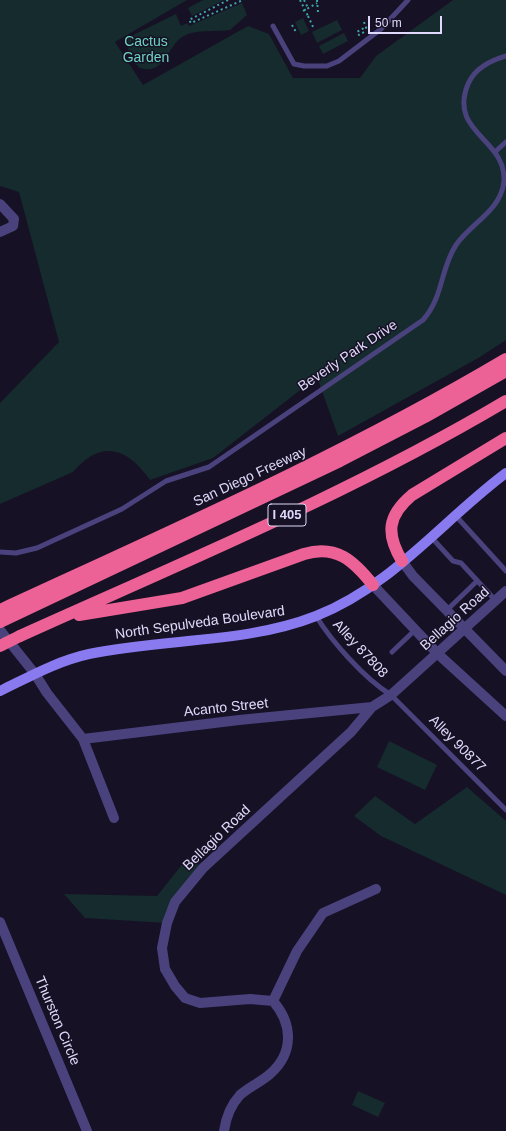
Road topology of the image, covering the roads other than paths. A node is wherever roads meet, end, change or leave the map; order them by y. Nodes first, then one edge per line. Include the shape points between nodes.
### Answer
1 (408, 0) edge
2 (273, 26) dead end
3 (506, 56) edge
4 (506, 142) edge
5 (496, 150) junction
6 (0, 204) edge
7 (0, 232) edge
8 (506, 359) edge
9 (506, 370) edge
10 (506, 401) edge
11 (506, 438) edge
12 (506, 473) edge
13 (456, 515) junction
14 (431, 537) junction
15 (0, 552) edge
16 (402, 562) junction
17 (506, 570) edge
18 (477, 581) junction
19 (373, 584) junction
20 (506, 591) edge
21 (496, 601) junction
22 (447, 610) junction
23 (316, 616) junction
24 (2, 617) edge
25 (62, 618) junction
26 (0, 630) edge
27 (415, 630) junction
28 (465, 630) junction
29 (0, 646) edge
30 (392, 652) dead end
31 (438, 654) junction
32 (506, 671) edge
33 (35, 674) junction
34 (0, 691) edge
35 (391, 695) junction
36 (372, 707) junction
37 (506, 716) edge
38 (83, 739) junction
39 (506, 810) edge
40 (114, 818) dead end
41 (376, 889) dead end
42 (0, 922) edge
43 (273, 1001) junction
44 (87, 1131) edge
45 (224, 1131) edge

1 - 2 lane via 382,29 339,61 327,66 294,64
3 - 5 lane, Beverly Park Drive via 489,63 474,74 464,100 470,123
4 - 5 lane
5 - 15 lane, Beverly Park Drive via 503,166 504,179 500,198 455,247 434,305 422,320 209,467 166,481 122,509 37,548 16,553
6 - 7 street via 12,215 14,222 13,226
8 - 24 highway, San Diego Freeway / I 405 via 418,410 347,447
9 - 24 highway via 347,458
10 - 25 highway, I 405 via 347,487
11 - 16 highway via 404,502 397,511 390,531 393,546
12 - 13 main road, North Sepulveda Boulevard
13 - 14 main road, North Sepulveda Boulevard
13 - 17 lane
14 - 16 main road, North Sepulveda Boulevard
14 - 18 lane via 453,561 461,563
16 - 19 main road, North Sepulveda Boulevard
16 - 22 street
18 - 21 lane
18 - 22 lane
19 - 23 main road, North Sepulveda Boulevard via 342,604
19 - 25 highway via 349,559 319,551 304,554 182,598
19 - 27 street
20 - 21 street, Bellagio Road
21 - 28 street, Bellagio Road
22 - 28 street
23 - 33 main road, North Sepulveda Boulevard via 274,630 89,654 67,660
23 - 35 lane, Alley 87808 via 326,633 378,687
25 - 29 highway, I 405, bridge
26 - 33 street
27 - 30 lane
27 - 31 street
28 - 31 street, Bellagio Road
28 - 32 street
31 - 35 street, Bellagio Road
31 - 37 street
33 - 34 main road, North Sepulveda Boulevard
33 - 38 street
35 - 36 street, Bellagio Road
35 - 39 lane, Alley 90877
36 - 38 street, Acanto Street
36 - 43 street, Bellagio Road via 352,732 203,868 175,902 166,923 162,948 165,969 185,998 200,1003 250,999
38 - 40 street
41 - 43 street via 322,913 297,951
42 - 44 street, Thurston Circle
43 - 45 street via 287,1022 289,1035 285,1050 278,1066 232,1104

